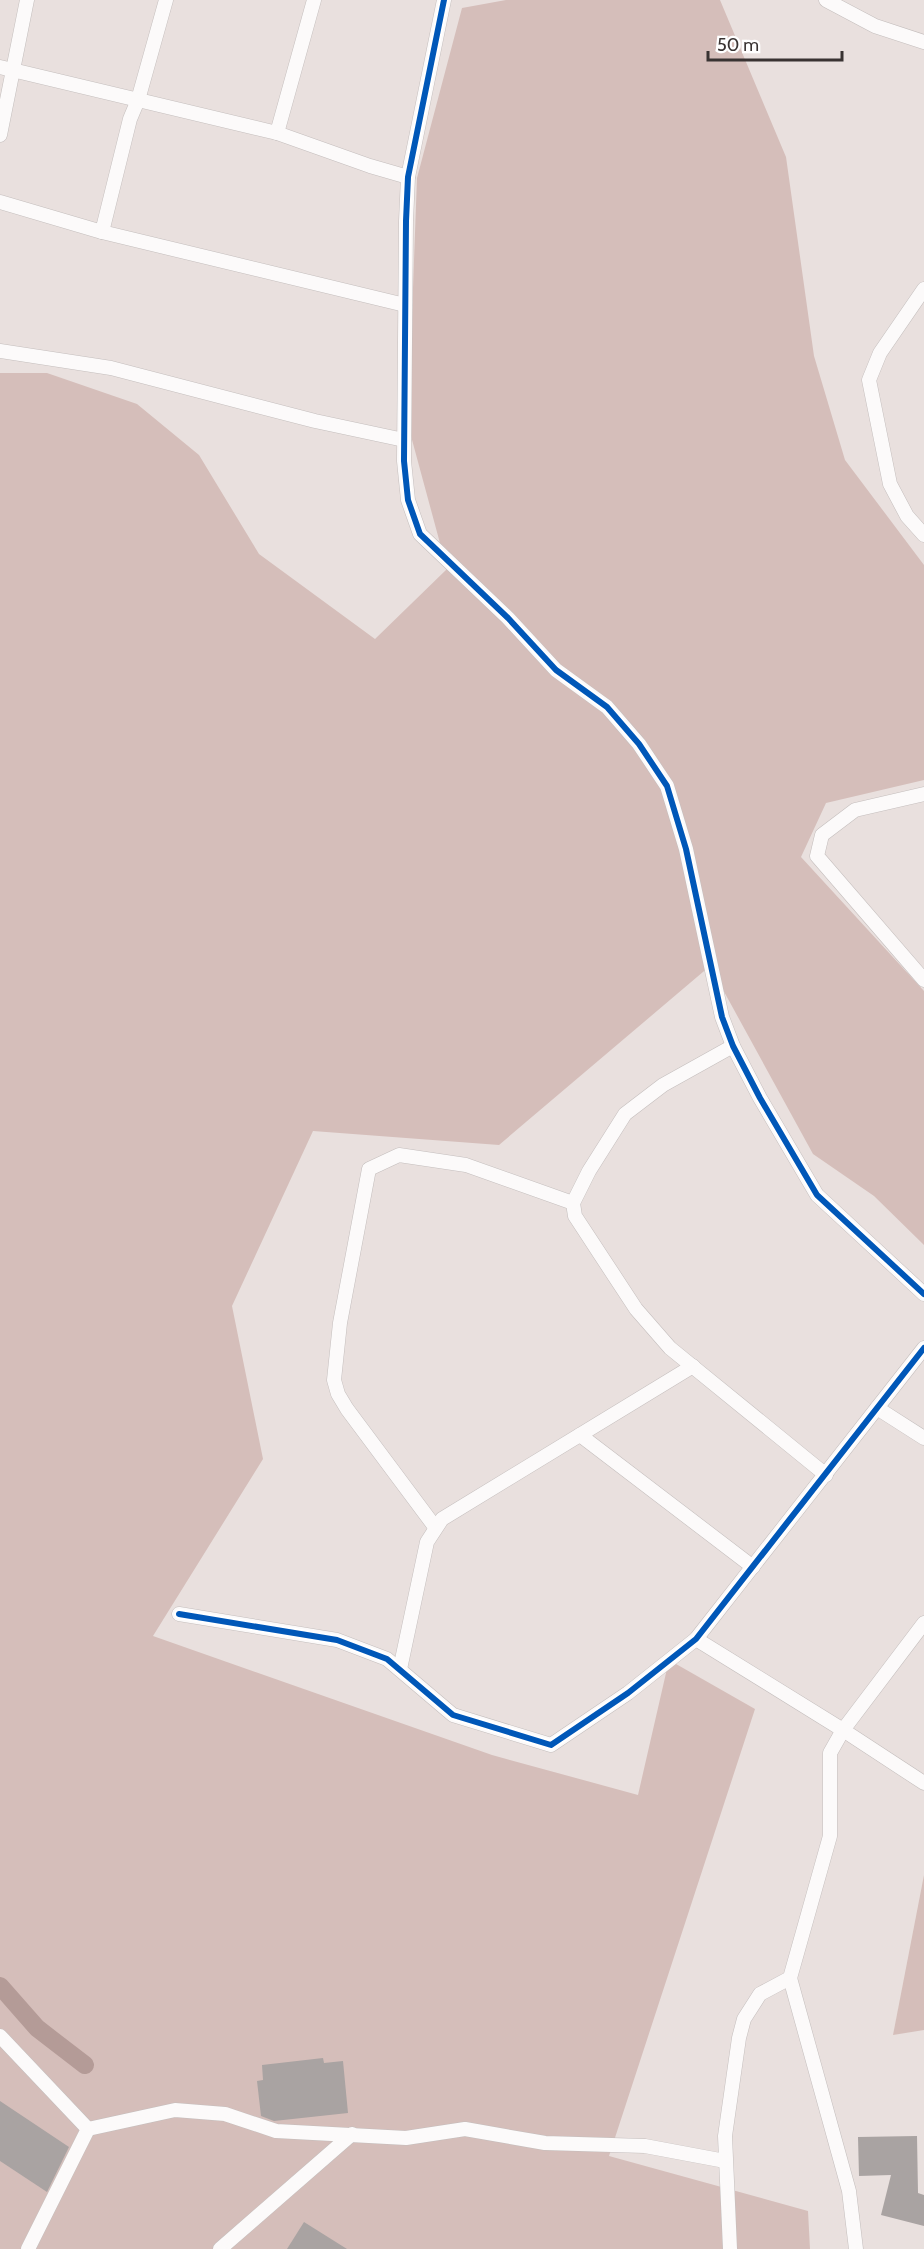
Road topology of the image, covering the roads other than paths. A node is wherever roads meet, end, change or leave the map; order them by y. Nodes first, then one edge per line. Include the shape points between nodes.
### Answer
1 (27, 0) edge
2 (166, 0) edge
3 (314, 0) edge
4 (444, 0) edge
5 (826, 0) edge
6 (924, 42) edge
7 (6, 68) edge
8 (138, 100) junction
9 (277, 132) junction
10 (0, 135) edge
11 (408, 177) junction
12 (0, 202) edge
13 (102, 231) junction
14 (924, 289) edge
15 (405, 305) junction
16 (919, 306) edge
17 (0, 351) edge
18 (404, 440) junction
19 (924, 535) edge
20 (924, 794) edge
21 (924, 980) edge
22 (733, 1046) junction
23 (573, 1203) junction
24 (924, 1294) edge
25 (924, 1347) edge
26 (693, 1366) junction
27 (877, 1408) junction
28 (580, 1435) junction
29 (924, 1438) edge
30 (826, 1475) junction
31 (435, 1527) junction
32 (753, 1568) junction
33 (179, 1614) dead end
34 (924, 1623) edge
35 (696, 1639) junction
36 (400, 1669) junction
37 (843, 1730) junction
38 (924, 1783) edge
39 (790, 1978) junction
40 (0, 2036) edge
41 (88, 2129) junction
42 (352, 2134) junction
43 (725, 2161) junction
44 (28, 2249) edge
45 (220, 2249) edge
46 (730, 2249) edge
47 (856, 2249) edge

1 - 7 street
2 - 8 street
3 - 9 street
4 - 11 street
5 - 6 street via 875,26
7 - 8 street
7 - 10 street
8 - 9 street
8 - 13 street
9 - 11 street
11 - 15 street
12 - 13 street
13 - 15 street
14 - 16 street
15 - 18 street
16 - 19 street via 880,352 869,380 890,484 907,516
17 - 18 street via 111,368
18 - 22 street via 408,500 420,534 556,670 607,707 639,744 667,786 686,849 722,1017
20 - 21 street via 855,810 822,835 816,856
22 - 23 street via 663,1085 625,1114
22 - 24 street via 818,1195
23 - 26 street via 575,1216 636,1309 670,1348
23 - 31 street via 466,1166 399,1155 369,1169 340,1323 334,1380 347,1409
25 - 27 street
26 - 28 street
26 - 30 street
27 - 29 street
27 - 30 street
28 - 31 street via 450,1513
28 - 32 street
30 - 32 street
31 - 36 street via 427,1542
32 - 35 street
33 - 36 street via 337,1640 387,1659
34 - 37 street
35 - 36 street via 628,1693 551,1745 453,1715
35 - 37 street
37 - 38 street
37 - 39 street via 830,1753 830,1836
39 - 43 street via 760,1994 744,2019 725,2136
39 - 47 street via 849,2191
40 - 41 street
41 - 42 street via 175,2110 225,2114 276,2131
41 - 44 street
42 - 43 street via 406,2138 465,2129 545,2142 645,2146
42 - 45 street
43 - 46 street

